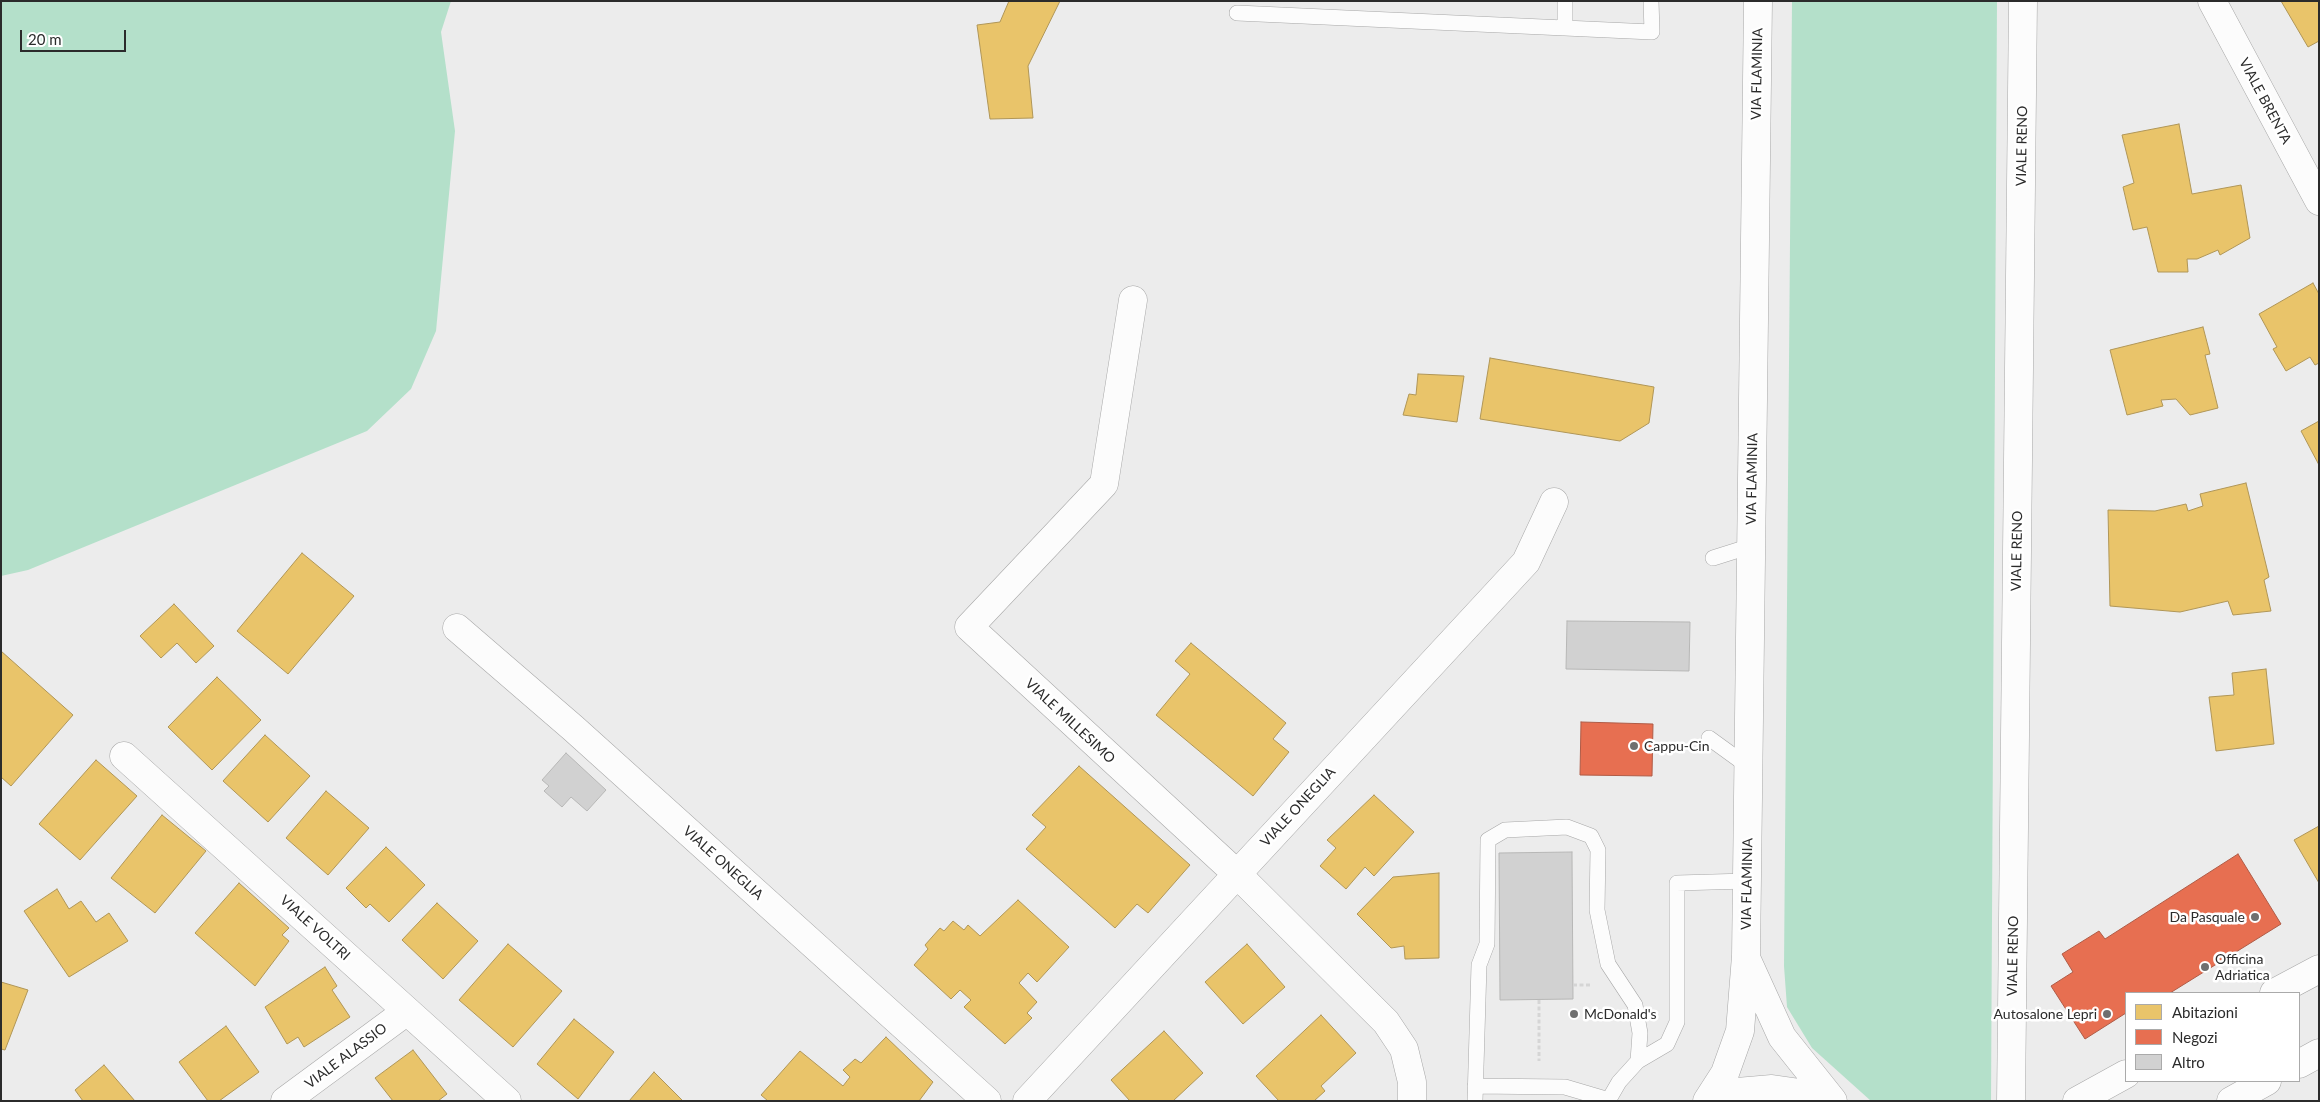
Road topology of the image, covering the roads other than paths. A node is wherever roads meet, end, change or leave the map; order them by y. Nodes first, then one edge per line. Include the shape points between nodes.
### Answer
1 (1565, 1) edge
2 (1651, 1) edge
3 (1758, 1) edge
4 (2023, 1) edge
5 (2212, 1) edge
6 (1237, 13) dead end
7 (1565, 28) junction
8 (2319, 201) edge
9 (1133, 300) dead end
10 (1554, 502) dead end
11 (1751, 546) junction
12 (1714, 558) dead end
13 (457, 628) dead end
14 (1709, 738) dead end
15 (124, 756) dead end
16 (1749, 767) junction
17 (1236, 873) junction
18 (1747, 881) junction
19 (1746, 956) junction
20 (2319, 969) edge
21 (2276, 992) edge
22 (407, 1011) junction
23 (2319, 1053) edge
24 (1638, 1060) junction
25 (2300, 1063) edge
26 (2125, 1075) edge
27 (2265, 1082) edge
28 (1475, 1093) edge
29 (1029, 1100) edge
30 (1608, 1100) edge
31 (285, 1101) edge
32 (507, 1101) edge
33 (987, 1101) edge
34 (1412, 1101) edge
35 (1707, 1101) edge
36 (1715, 1101) edge
37 (1821, 1101) edge
38 (1832, 1101) edge
39 (2011, 1101) edge
40 (2077, 1101) edge
41 (2231, 1101) edge

1 - 7 lane
2 - 7 lane via 1652,32
3 - 11 street, VIA FLAMINIA
4 - 39 street, VIALE RENO
5 - 8 street, VIALE BRENTA
6 - 7 lane
9 - 17 street, VIALE MILLESIMO via 1104,484 969,627
10 - 17 street, VIALE ONEGLIA via 1526,562
11 - 12 lane
11 - 16 street, VIA FLAMINIA
13 - 33 street, VIALE ONEGLIA via 574,728
14 - 16 lane
15 - 22 street, VIALE VOLTRI
16 - 18 street, VIA FLAMINIA
17 - 29 street, VIALE ONEGLIA
17 - 34 street, VIALE MILLESIMO via 1386,1022 1404,1049 1412,1082
18 - 19 street, VIA FLAMINIA
18 - 24 lane via 1677,883 1677,1022 1667,1044
19 - 35 street, VIA FLAMINIA via 1740,1032 1724,1073
19 - 38 street, VIA FLAMINIA via 1782,1037
20 - 21 street
22 - 31 street, VIALE ALASSIO
22 - 32 street, VIALE VOLTRI
23 - 25 street
24 - 28 lane via 1640,1033 1635,1004 1608,964 1597,910 1598,850 1591,836 1566,827 1506,830 1488,840 1487,944 1479,964
24 - 30 lane
26 - 40 street
27 - 41 street
28 - 30 lane via 1565,1088
36 - 37 street via 1737,1092 1772,1089 1807,1094

